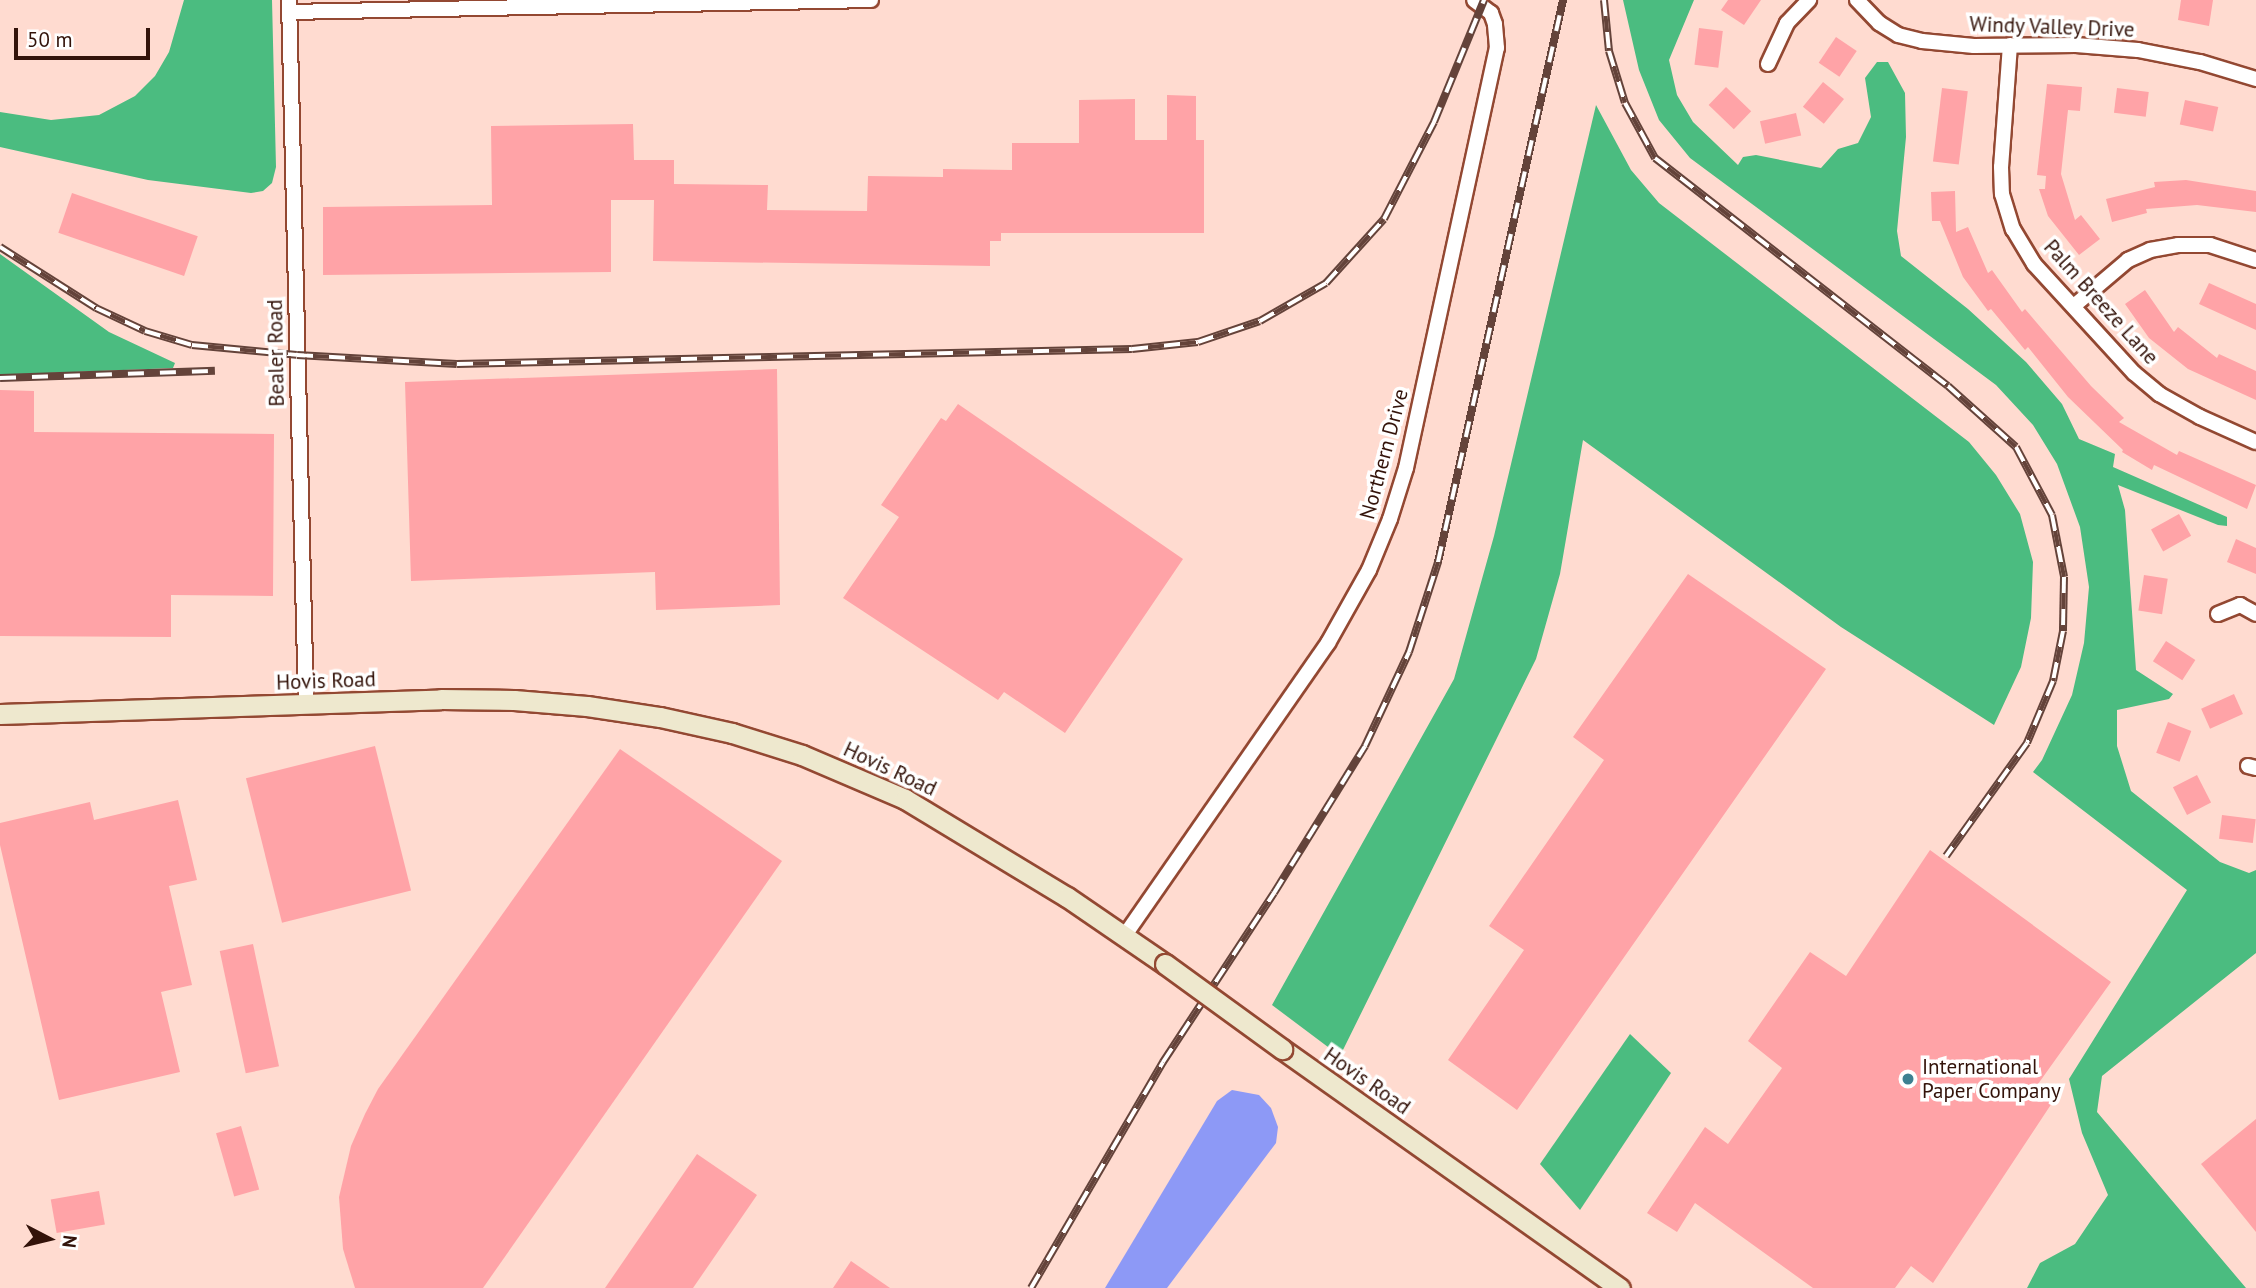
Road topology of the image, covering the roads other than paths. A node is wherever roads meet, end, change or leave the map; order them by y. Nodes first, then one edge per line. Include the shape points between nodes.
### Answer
1 (871, 0) edge
2 (1809, 0) edge
3 (1857, 0) edge
4 (1478, 2) edge
5 (289, 6) edge
6 (2010, 45) junction
7 (1768, 64) dead end
8 (2256, 79) edge
9 (2256, 260) edge
10 (2075, 305) junction
11 (2256, 442) edge
12 (2218, 614) dead end
13 (2256, 614) edge
14 (306, 705) junction
15 (0, 714) edge
16 (1125, 934) junction
17 (1620, 1288) edge

1 - 5 street
2 - 7 street via 1787,23
3 - 6 street, Windy Valley Drive via 1898,35 1943,44
4 - 16 street, Northern Drive via 1495,24 1497,48 1406,468 1390,519 1369,570 1328,643
5 - 14 street, Bealer Road
6 - 8 street, Windy Valley Drive via 2138,50
6 - 10 street, Palm Breeze Lane via 2002,194 2012,229 2034,264
9 - 10 street via 2210,245 2150,250 2128,260
10 - 11 street, Palm Breeze Lane via 2134,373 2159,394
12 - 13 street via 2240,605
14 - 15 street, Hovis Road
14 - 16 street, Hovis Road via 514,700 636,713 732,733 802,755 905,799
16 - 17 street, Hovis Road, bridge

